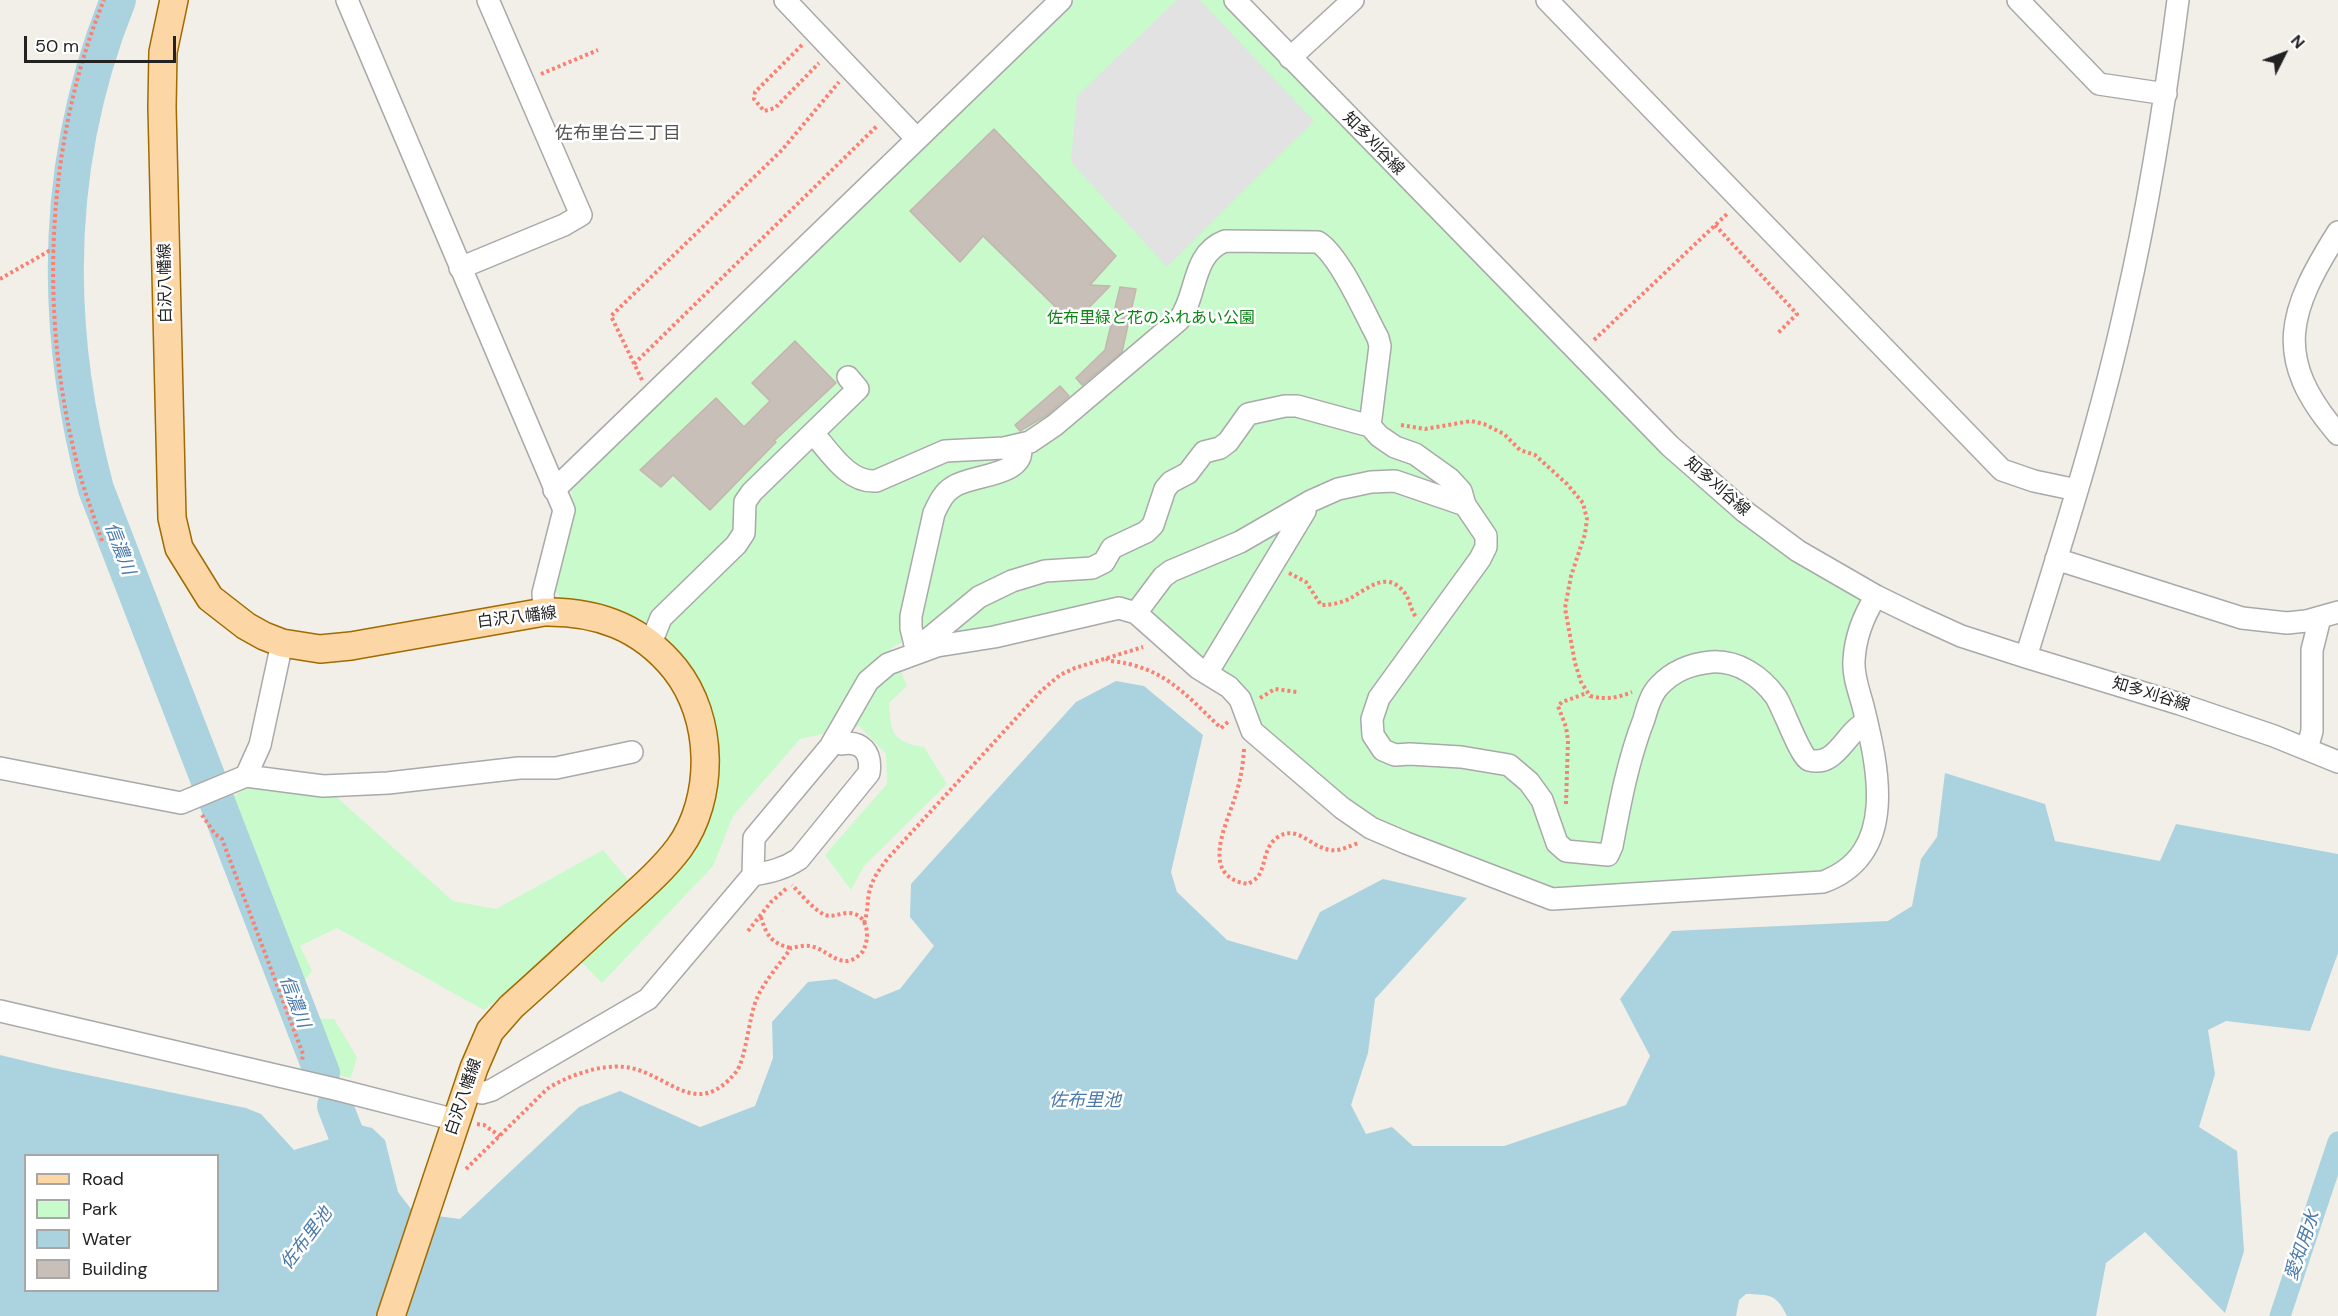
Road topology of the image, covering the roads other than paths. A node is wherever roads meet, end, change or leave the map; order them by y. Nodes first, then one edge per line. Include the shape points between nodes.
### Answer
1 (174, 0) edge
2 (347, 0) edge
3 (488, 0) edge
4 (785, 0) edge
5 (1061, 0) edge
6 (1235, 0) edge
7 (1353, 0) edge
8 (1547, 0) edge
9 (2018, 0) edge
10 (2178, 0) edge
11 (1290, 58) junction
12 (2166, 94) junction
13 (917, 139) junction
14 (2338, 232) edge
15 (460, 268) junction
16 (848, 377) dead end
17 (1371, 422) junction
18 (813, 433) junction
19 (2338, 434) edge
20 (1020, 445) junction
21 (554, 490) junction
22 (2077, 490) junction
23 (1306, 504) junction
24 (1466, 505) junction
25 (2056, 559) junction
26 (1876, 596) junction
27 (544, 612) junction
28 (1136, 613) junction
29 (2329, 615) edge
30 (282, 643) junction
31 (651, 643) junction
32 (922, 651) junction
33 (2026, 657) junction
34 (1207, 673) junction
35 (1866, 723) junction
36 (835, 739) junction
37 (2307, 749) junction
38 (632, 752) dead end
39 (2338, 762) edge
40 (0, 768) edge
41 (246, 776) junction
42 (753, 875) junction
43 (0, 1011) edge
44 (466, 1088) junction
45 (456, 1120) junction
46 (391, 1316) edge

1 - 30 main road, 白沢八幡線 via 163,52 162,96 172,518 180,548 210,598 246,626
2 - 15 street
3 - 15 street via 581,215
4 - 13 street
5 - 13 street
6 - 11 street, 知多刈谷線
7 - 11 street
8 - 22 street via 2002,470 2034,482
9 - 12 street via 2099,84
10 - 12 street
11 - 26 street, 知多刈谷線 via 1670,446 1744,511 1798,551
12 - 22 street via 2126,305
13 - 21 street
14 - 19 street via 2313,273 2295,320 2299,372 2311,397
15 - 21 street
16 - 18 street via 858,389
17 - 20 street via 1378,338 1325,246 1318,242 1225,241 1208,251 1179,320 1054,425
17 - 24 street via 1395,447 1415,454 1450,479 1461,491
17 - 32 street via 1297,406 1248,414 1228,442 1204,452 1188,473 1171,482 1153,525 1146,532 1112,548 1104,562 1092,568 1045,571 980,597 933,634
18 - 20 street via 852,476 864,482 876,481 945,451
18 - 31 street via 748,497 744,533 661,618
20 - 32 street via 1022,453 1011,468 965,480 941,498 934,513 911,616 911,628
21 - 27 street via 564,510 543,593
22 - 25 street
23 - 24 street via 1338,489 1395,481
23 - 28 street via 1240,542 1163,577
23 - 34 street
24 - 35 street via 1486,536 1486,547 1379,698 1372,719 1373,735 1383,750 1395,755 1461,757 1509,765 1542,800 1557,843 1566,851 1608,855 1644,716 1658,687 1678,670 1698,663 1724,661 1761,680 1790,723 1800,752 1812,761 1836,753
25 - 29 street via 2242,618 2287,623
25 - 33 street
26 - 33 street, 知多刈谷線 via 1961,636
26 - 35 street via 1864,617 1854,660
27 - 30 main road, 白沢八幡線 via 351,646 320,649
27 - 31 main road, 白沢八幡線 via 605,620
28 - 32 street via 1119,608
28 - 34 street
29 - 37 street via 2312,650 2312,730
30 - 41 street via 260,745
31 - 44 main road, 白沢八幡線 via 689,690 703,734 705,768 692,826 654,877 511,1007 490,1031
32 - 36 street via 888,664 868,681
33 - 37 street, 知多刈谷線 via 2180,704
34 - 35 street via 1240,699 1252,731 1342,808 1379,831 1552,898 1823,882 1836,877 1851,867 1871,839 1879,800
36 - 42 street via 754,838
36 - 42 street via 842,744 853,742 861,746 870,763 869,773 799,859 781,869
37 - 39 street, 知多刈谷線
38 - 41 street via 556,768 519,768 388,783 323,786
40 - 41 street via 182,803
42 - 44 street via 648,999 492,1090 482,1093
43 - 45 street
44 - 45 main road, 白沢八幡線
45 - 46 main road, 白沢八幡線

